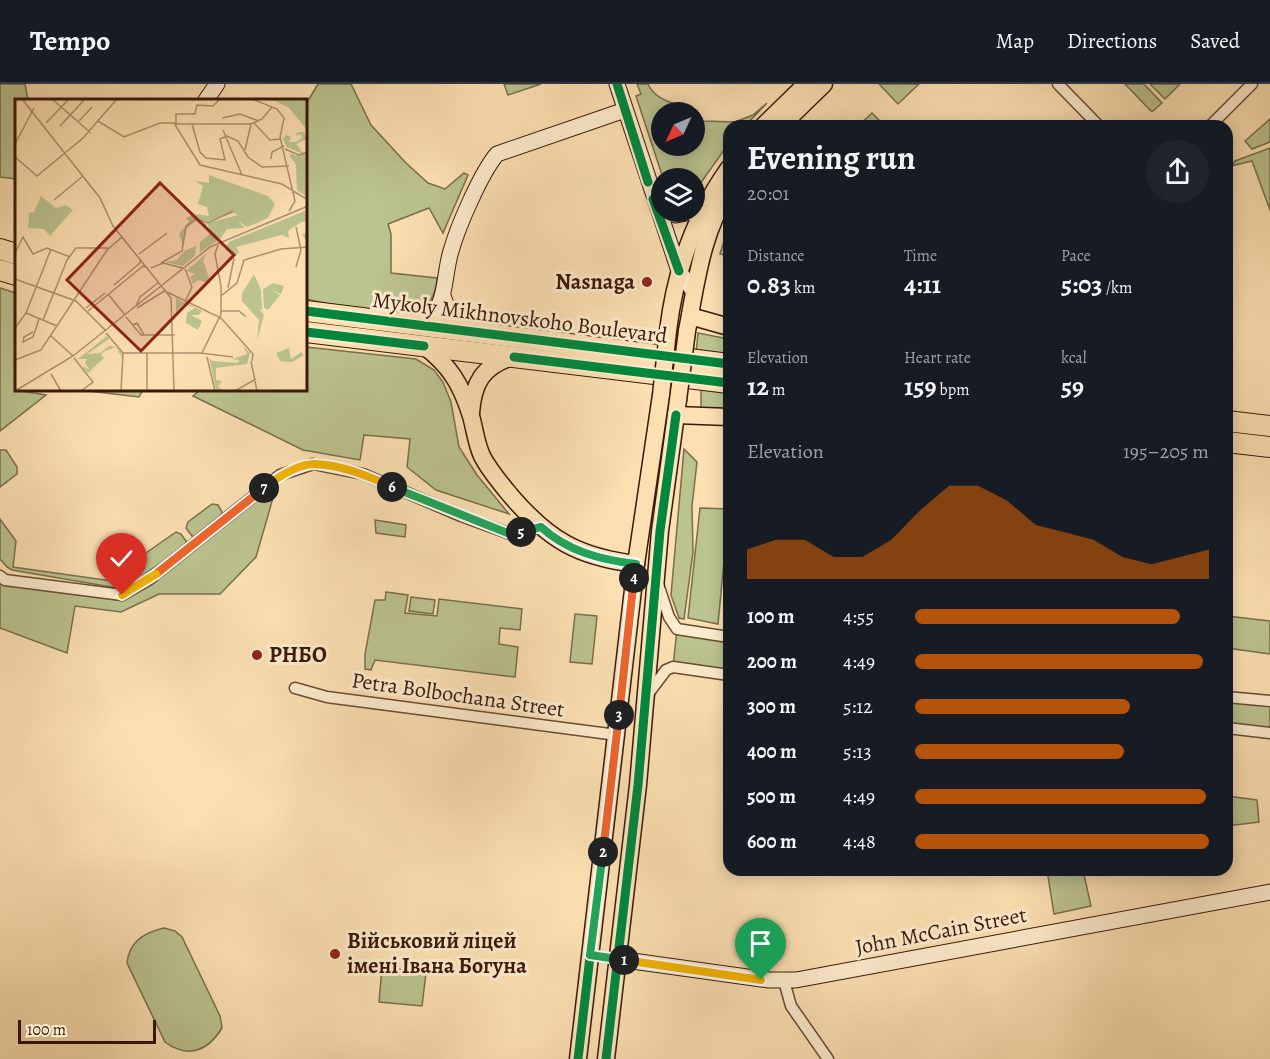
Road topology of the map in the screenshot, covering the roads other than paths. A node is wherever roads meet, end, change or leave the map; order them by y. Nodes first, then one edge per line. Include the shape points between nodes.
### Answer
1 (217, 84) edge
2 (617, 84) edge
3 (806, 84) edge
4 (824, 84) edge
5 (1058, 84) edge
6 (1252, 84) edge
7 (207, 99) edge
8 (625, 110) junction
9 (769, 120) edge
10 (787, 120) edge
11 (1092, 120) edge
12 (1216, 120) edge
13 (723, 176) edge
14 (651, 182) edge
15 (705, 199) edge
16 (723, 203) edge
17 (664, 222) edge
18 (693, 222) edge
19 (0, 249) edge
20 (15, 254) edge
21 (0, 270) edge
22 (679, 271) junction
23 (15, 274) edge
24 (694, 292) junction
25 (443, 296) junction
26 (308, 311) edge
27 (688, 323) junction
28 (421, 326) junction
29 (723, 326) edge
30 (308, 332) edge
31 (465, 332) junction
32 (424, 346) junction
33 (514, 357) junction
34 (723, 363) edge
35 (723, 382) edge
36 (677, 407) junction
37 (723, 416) edge
38 (471, 417) junction
39 (1233, 422) edge
40 (1270, 426) edge
41 (655, 442) junction
42 (1233, 443) edge
43 (673, 446) junction
44 (1270, 447) edge
45 (541, 527) junction
46 (636, 564) junction
47 (0, 576) edge
48 (656, 578) junction
49 (723, 636) edge
50 (723, 674) edge
51 (294, 688) dead end
52 (646, 697) junction
53 (1233, 698) edge
54 (1270, 701) edge
55 (1233, 729) edge
56 (1270, 733) edge
57 (617, 735) junction
58 (1270, 892) edge
59 (590, 955) junction
60 (618, 959) junction
61 (784, 981) junction
62 (578, 1059) edge
63 (606, 1059) edge
64 (828, 1059) edge

1 - 7 street
2 - 8 street
3 - 9 main road
4 - 10 main road
5 - 11 street
6 - 12 street
8 - 14 street
8 - 25 street via 497,154 451,249
13 - 15 main road
16 - 24 main road via 711,226
17 - 22 street
18 - 22 main road
19 - 20 highway
21 - 23 highway
22 - 24 street
22 - 41 main road, bridge
24 - 27 main road
25 - 28 street via 435,314
25 - 31 street via 451,317
26 - 28 highway, Mykoly Mikhnovskoho Boulevard
27 - 29 main road
27 - 36 main road, bridge
28 - 31 highway, Mykoly Mikhnovskoho Boulevard
30 - 32 highway, Mykoly Mikhnovskoho Boulevard
31 - 34 highway, Mykoly Mikhnovskoho Boulevard
32 - 33 highway, Mykoly Mikhnovskoho Boulevard
32 - 38 main road via 457,380
33 - 35 highway, Mykoly Mikhnovskoho Boulevard
33 - 38 main road via 496,363 476,384
36 - 37 main road
36 - 43 main road
38 - 45 main road via 479,447 493,473
39 - 40 highway
41 - 43 main road via 661,439
41 - 46 main road
42 - 44 highway
43 - 48 main road
45 - 46 main road via 562,543 583,552
45 - 47 street via 510,534 363,474 314,464 280,476 150,579 122,595 4,580
46 - 57 main road
48 - 49 street via 677,629
48 - 52 main road
50 - 52 street via 666,670
51 - 57 street, Petra Bolbochana Street via 327,697
52 - 60 main road
53 - 54 street
55 - 56 street
57 - 59 main road
58 - 61 street, John McCain Street
59 - 60 main road
59 - 62 main road
60 - 61 street, John McCain Street
60 - 63 main road
61 - 64 street via 791,1006

